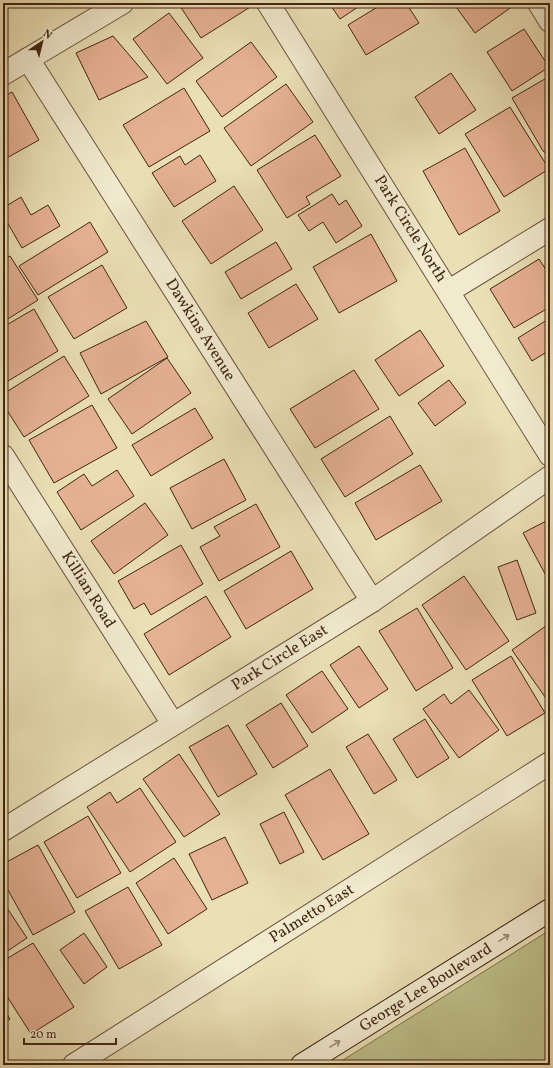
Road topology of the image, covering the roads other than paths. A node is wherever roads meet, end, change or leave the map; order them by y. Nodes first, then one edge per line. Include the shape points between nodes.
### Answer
1 (122, 3) edge
2 (268, 3) edge
3 (539, 3) edge
4 (550, 21) edge
5 (28, 59) junction
6 (3, 74) edge
7 (550, 229) edge
8 (449, 291) junction
9 (550, 455) edge
10 (3, 456) edge
11 (550, 477) edge
12 (372, 601) junction
13 (173, 724) junction
14 (550, 763) edge
15 (3, 830) edge
16 (550, 910) edge
17 (74, 1065) edge
18 (302, 1065) edge

1 - 5 street
2 - 8 street, Park Circle North
3 - 4 street
5 - 6 street
5 - 12 street, Dawkins Avenue
7 - 8 street
8 - 9 street, Park Circle North
10 - 13 street, Killian Road
11 - 12 street, Park Circle East
12 - 13 street, Park Circle East
13 - 15 street, Park Circle East
14 - 17 street, Palmetto East
18 -> 16 street, George Lee Boulevard

